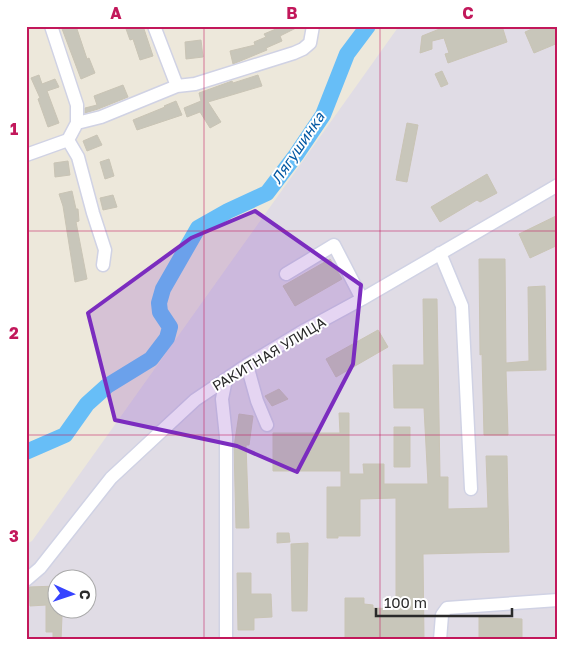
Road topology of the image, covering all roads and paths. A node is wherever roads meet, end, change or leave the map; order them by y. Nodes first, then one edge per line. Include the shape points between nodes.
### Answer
1 (51, 26) edge
2 (154, 26) edge
3 (312, 26) edge
4 (177, 86) junction
5 (77, 123) junction
6 (68, 140) junction
7 (26, 155) edge
8 (558, 185) edge
9 (440, 253) junction
10 (103, 265) dead end
11 (286, 274) dead end
12 (362, 299) junction
13 (247, 365) junction
14 (226, 379) junction
15 (266, 425) dead end
16 (471, 489) dead end
17 (26, 580) edge
18 (558, 600) edge
19 (226, 640) edge
20 (440, 640) edge

1 - 5 street via 78,105
2 - 4 street
3 - 4 street via 310,43 303,49 195,84
4 - 5 street via 101,117
5 - 6 street
6 - 7 street
6 - 10 street via 78,157 105,250
8 - 9 street, РАКИТНАЯ УЛИЦА
9 - 12 street, РАКИТНАЯ УЛИЦА
9 - 16 street via 462,306
11 - 12 street via 334,245
12 - 13 street, РАКИТНАЯ УЛИЦА
13 - 14 street, РАКИТНАЯ УЛИЦА
13 - 15 street
14 - 17 street, РАКИТНАЯ УЛИЦА via 195,400 111,478 40,568
14 - 19 street via 222,399 226,437
18 - 20 street via 447,608 442,615

